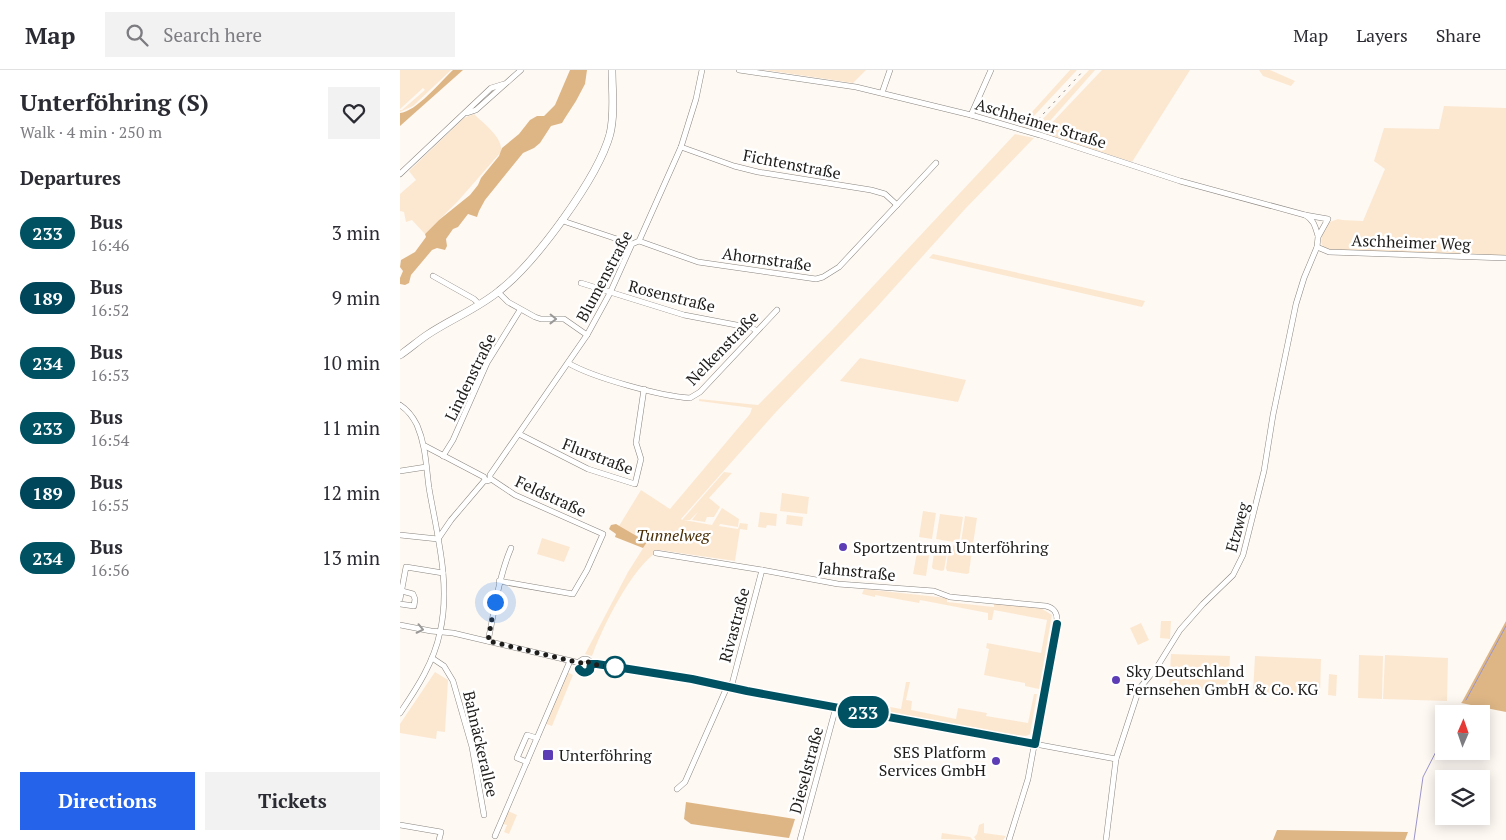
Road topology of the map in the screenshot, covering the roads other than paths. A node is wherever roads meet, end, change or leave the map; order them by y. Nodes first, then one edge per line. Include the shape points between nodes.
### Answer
1 (521, 70) edge
2 (612, 70) edge
3 (702, 70) edge
4 (739, 70) edge
5 (890, 70) edge
6 (991, 70) edge
7 (882, 93) junction
8 (971, 115) junction
9 (681, 146) junction
10 (936, 163) dead end
11 (400, 174) edge
12 (897, 204) junction
13 (1305, 215) junction
14 (562, 219) junction
15 (1328, 219) joint
16 (1318, 237) junction
17 (639, 241) junction
18 (632, 244) junction
19 (1317, 247) junction
20 (1506, 258) edge
21 (433, 276) dead end
22 (581, 283) dead end
23 (498, 292) junction
24 (610, 293) junction
25 (480, 304) junction
26 (520, 310) junction
27 (777, 310) dead end
28 (757, 331) junction
29 (587, 335) junction
30 (400, 355) edge
31 (568, 364) junction
32 (644, 389) junction
33 (400, 405) edge
34 (519, 434) junction
35 (424, 446) junction
36 (440, 455) junction
37 (426, 459) junction
38 (426, 467) junction
39 (400, 472) edge
40 (487, 478) junction
41 (400, 535) edge
42 (438, 539) junction
43 (511, 548) dead end
44 (656, 553) dead end
45 (762, 570) junction
46 (443, 573) junction
47 (499, 581) junction
48 (402, 591) junction
49 (400, 599) edge
50 (400, 604) edge
51 (400, 625) edge
52 (440, 633) junction
53 (488, 641) junction
54 (432, 658) junction
55 (570, 661) junction
56 (580, 663) junction
57 (591, 664) junction
58 (729, 687) junction
59 (836, 707) junction
60 (400, 713) edge
61 (537, 738) junction
62 (1035, 744) junction
63 (1116, 759) junction
64 (527, 762) junction
65 (678, 790) dead end
66 (484, 815) dead end
67 (400, 825) edge
68 (495, 836) dead end
69 (439, 840) edge
70 (800, 840) edge
71 (1010, 840) edge
72 (1106, 840) edge

1 - 11 street via 504,84 491,88
2 - 14 main road via 613,107 606,146 600,161
3 - 9 street, Blumenstraße
4 - 7 street, Aschheimer Straße
5 - 7 street
6 - 8 street
7 - 8 street, Aschheimer Straße
8 - 13 street, Aschheimer Straße via 1180,181
9 - 12 street, Fichtenstraße via 758,172 871,190 885,194
9 - 17 street, Blumenstraße
10 - 12 street, Ahornstraße
12 - 17 street, Ahornstraße via 837,268 816,279 698,262
13 - 15 street, Aschheimer Straße
13 - 16 street via 1315,224
14 - 18 street
14 - 23 main road via 515,278
15 - 16 street, Etzweg
16 - 19 street, Etzweg
17 - 18 street, Blumenstraße
18 - 24 street, Blumenstraße
19 - 20 street, Aschheimer Weg via 1329,252
19 - 63 street, Etzweg via 1296,304 1272,415 1264,471 1244,555 1233,575 1180,630 1139,689
21 - 25 street
22 - 24 street, Rosenstraße
23 - 25 main road
23 - 26 street
24 - 28 street, Rosenstraße via 684,315
24 - 29 street, Blumenstraße
25 - 30 main road
26 -> 29 street via 541,319 564,320
26 - 36 street, Lindenstraße via 487,363 453,440
27 - 28 street, Nelkenstraße
28 - 32 street, Nelkenstraße via 695,396
29 - 31 street, Blumenstraße
31 - 32 street, Nelkenstraße
31 - 34 street, Blumenstraße
32 - 34 street, Flurstraße via 636,443 641,459 635,484 588,469
33 - 35 street via 411,414
34 - 40 street, Blumenstraße
35 - 36 street, Feldstraße
35 - 37 street
36 - 37 street
36 - 40 street, Feldstraße
37 - 38 street
38 - 39 street
38 - 42 street
40 - 42 street, Blumenstraße
40 - 47 street, Feldstraße via 603,534 573,594
41 - 42 street
42 - 46 street
43 - 47 street
44 - 45 street, Jahnstraße
45 - 58 street, Rivastraße
45 - 62 street, Jahnstraße via 838,584 934,591 950,596 1046,606 1055,611 1057,624
46 - 48 street via 406,567
46 - 52 street via 445,598
47 - 53 street
48 - 49 street
48 - 50 street via 413,594 414,606
51 -> 52 street
52 - 53 street
52 - 54 street
53 - 55 street
54 - 60 street
54 - 66 street, Bahnäckerallee via 444,666 453,681 471,740
55 - 56 street
55 - 61 street
56 - 57 street via 586,660
56 - 57 street via 579,669 584,673 590,670
57 - 58 street
58 - 59 street
58 - 65 street, Rivastraße via 685,782
59 - 62 street
59 - 70 street, Dieselstraße
61 - 64 street
61 - 64 street via 527,735 517,758
62 - 63 street
62 - 71 street via 1025,793
63 - 72 street, Etzweg
64 - 68 street
67 - 69 street via 441,832

